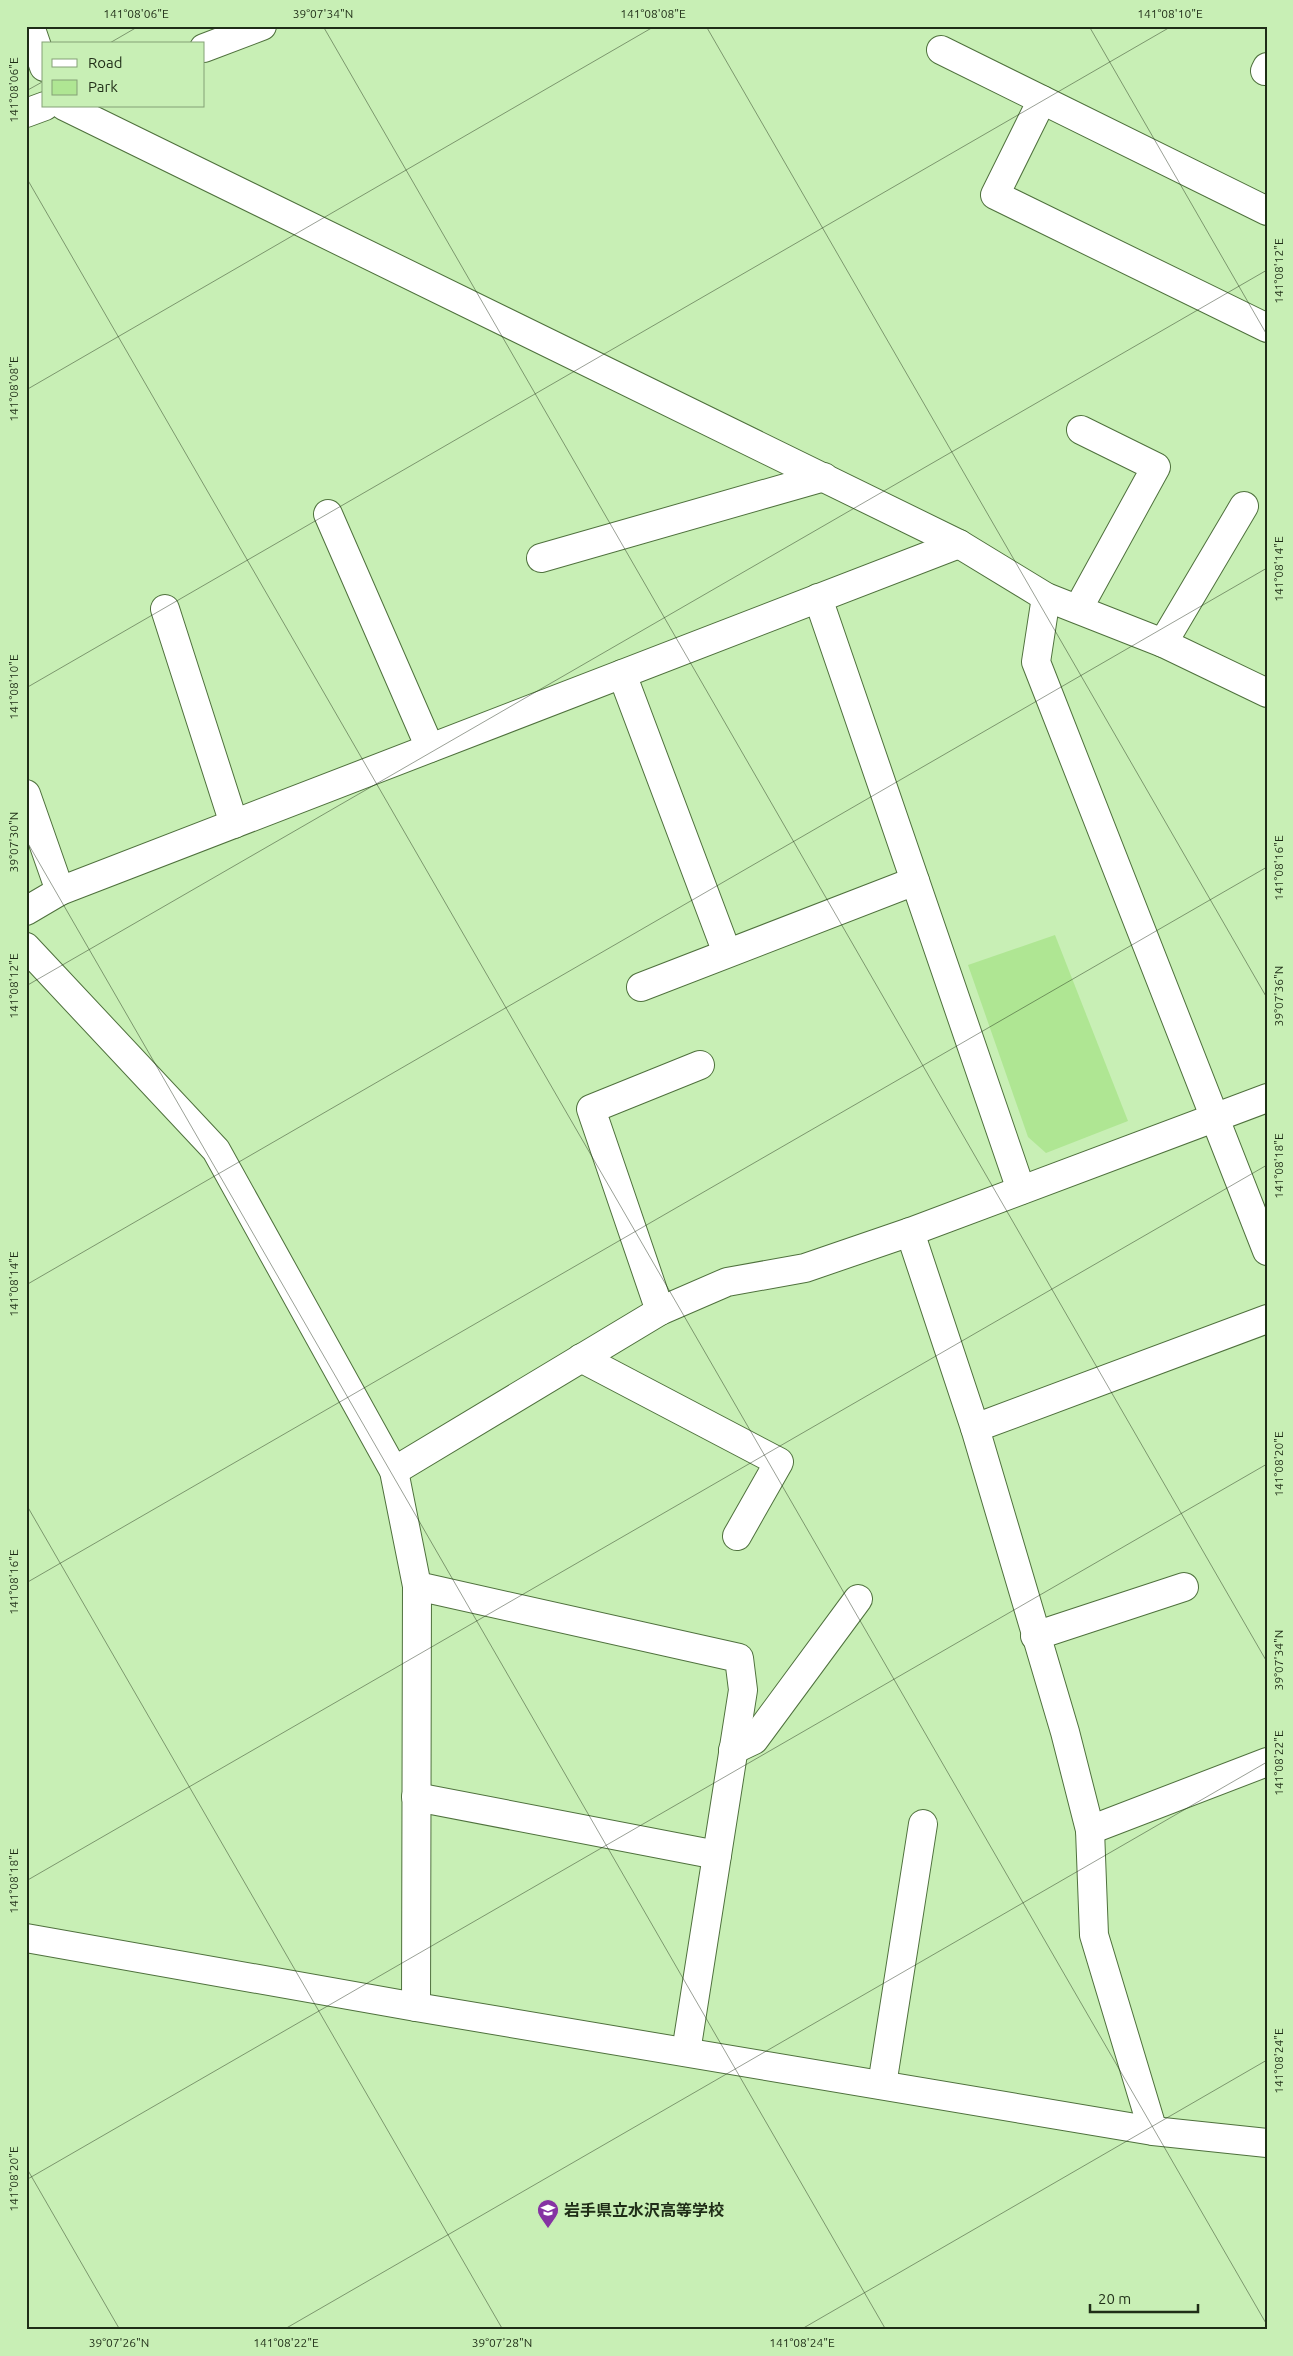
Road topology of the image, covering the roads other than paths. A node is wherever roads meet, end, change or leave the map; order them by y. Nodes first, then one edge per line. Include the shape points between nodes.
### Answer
1 (30, 26) edge
2 (262, 26) edge
3 (205, 48) edge
4 (941, 50) dead end
5 (42, 61) edge
6 (1042, 100) junction
7 (42, 107) edge
8 (68, 108) edge
9 (26, 113) edge
10 (1267, 211) edge
11 (1267, 328) edge
12 (1081, 430) dead end
13 (824, 477) junction
14 (1244, 506) dead end
15 (328, 514) dead end
16 (959, 544) junction
17 (542, 558) dead end
18 (1046, 597) junction
19 (818, 598) junction
20 (165, 609) dead end
21 (1078, 609) junction
22 (1163, 643) junction
23 (622, 674) junction
24 (1267, 693) edge
25 (430, 748) junction
26 (26, 794) edge
27 (234, 824) junction
28 (915, 881) junction
29 (60, 891) junction
30 (26, 910) edge
31 (26, 947) edge
32 (727, 953) junction
33 (640, 987) dead end
34 (700, 1065) dead end
35 (1267, 1098) edge
36 (1216, 1117) junction
37 (1021, 1190) junction
38 (910, 1232) junction
39 (1267, 1251) edge
40 (660, 1311) junction
41 (1267, 1319) edge
42 (581, 1358) junction
43 (975, 1428) junction
44 (394, 1471) junction
45 (737, 1536) dead end
46 (417, 1586) junction
47 (1184, 1588) dead end
48 (858, 1599) dead end
49 (1035, 1636) junction
50 (733, 1750) junction
51 (1267, 1762) edge
52 (416, 1797) junction
53 (923, 1824) dead end
54 (1090, 1830) junction
55 (717, 1855) junction
56 (26, 1938) edge
57 (416, 2007) junction
58 (686, 2052) junction
59 (882, 2085) junction
60 (1153, 2131) junction
61 (1267, 2143) edge

1 - 5 street
2 - 3 street
4 - 6 street
6 - 10 street
6 - 11 street via 995,195
7 - 9 street
8 - 13 street
12 - 21 street via 1156,467
13 - 16 street
13 - 17 street
14 - 22 street
15 - 25 street
16 - 18 street
16 - 19 street
18 - 21 street
18 - 36 street via 1036,662
19 - 23 street
19 - 28 street
20 - 27 street
21 - 22 street
22 - 24 street
23 - 25 street
23 - 32 street
25 - 27 street
26 - 29 street
27 - 29 street
28 - 32 street
28 - 37 street
29 - 30 street
31 - 44 street via 216,1150
32 - 33 street
34 - 40 street via 591,1109
35 - 36 street
36 - 37 street
36 - 39 street
37 - 38 street
38 - 40 street via 805,1268 727,1282
38 - 43 street
40 - 42 street
41 - 43 street
42 - 44 street
42 - 45 street via 779,1462
43 - 49 street
44 - 46 street
46 - 50 street via 739,1658 743,1690
46 - 52 street
47 - 49 street
48 - 50 street via 754,1740
49 - 54 street via 1065,1732
50 - 55 street
51 - 54 street
52 - 55 street
52 - 57 street
53 - 59 street
54 - 60 street via 1094,1935
55 - 58 street
56 - 57 street
57 - 58 street
58 - 59 street
59 - 60 street
60 - 61 street

